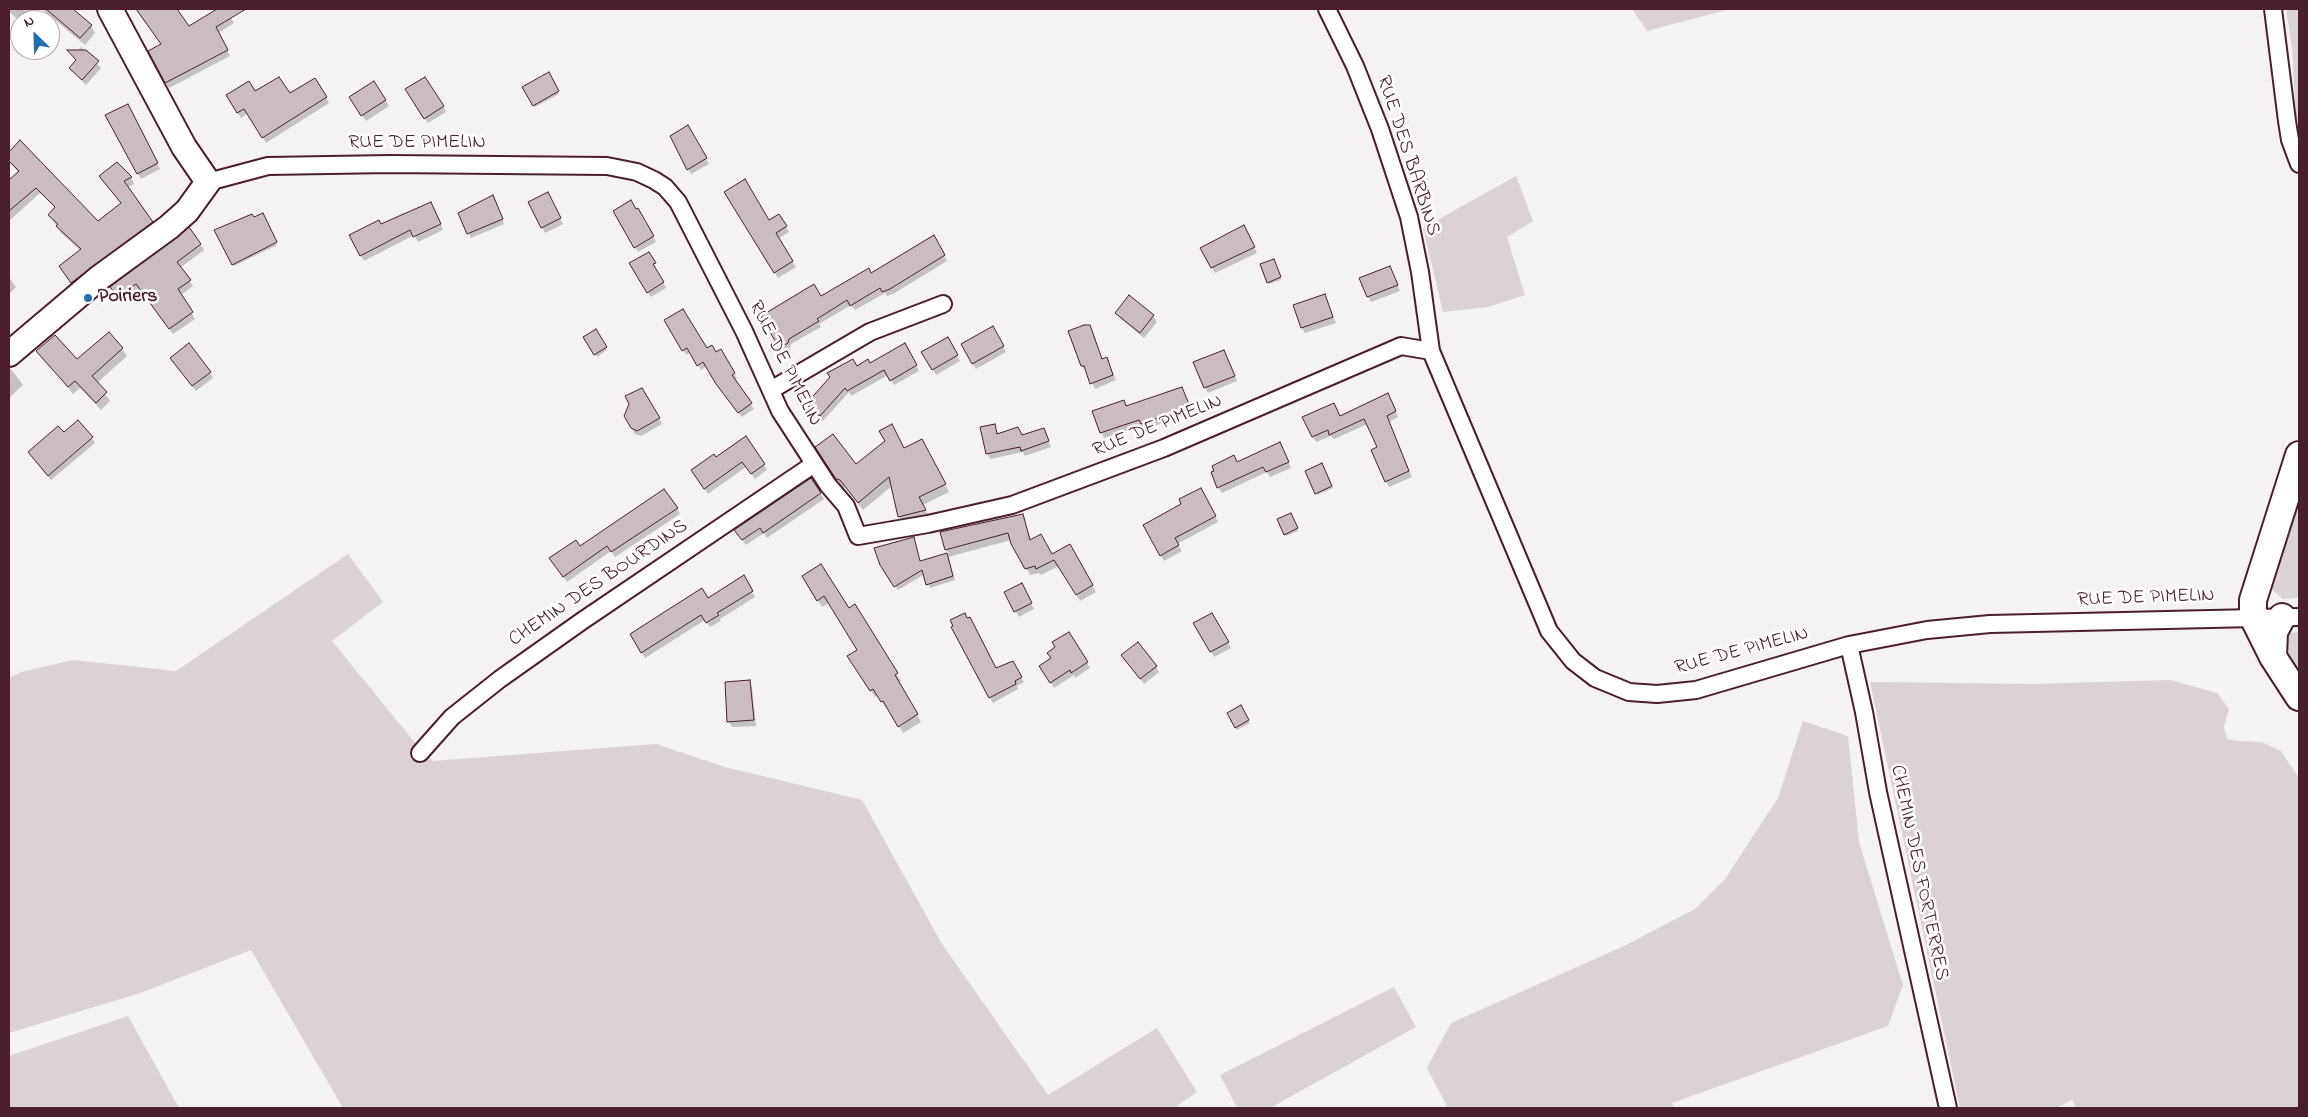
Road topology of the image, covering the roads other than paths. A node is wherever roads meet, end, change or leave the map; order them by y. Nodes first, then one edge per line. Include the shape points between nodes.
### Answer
1 (110, 9) edge
2 (1327, 9) edge
3 (2272, 9) edge
4 (2299, 164) edge
5 (208, 182) junction
6 (943, 304) dead end
7 (1427, 330) junction
8 (1401, 346) junction
9 (1431, 351) junction
10 (9, 354) edge
11 (771, 390) junction
12 (2299, 455) edge
13 (814, 464) junction
14 (2253, 617) junction
15 (2291, 617) edge
16 (1849, 645) junction
17 (2273, 656) junction
18 (2299, 696) edge
19 (420, 753) dead end
20 (1948, 1108) edge

1 - 5 main road via 184,147
2 - 7 street, RUE DES BARBINS via 1380,128 1409,218
3 - 4 street via 2290,140
5 - 10 main road via 187,211 169,227 99,278
5 - 11 street, RUE DE PIMELIN via 268,166 562,164 607,166 637,172 665,187 678,202
6 - 11 street via 870,332
7 - 8 street, RUE DE PIMELIN
7 - 9 street, RUE DES BARBINS
8 - 9 street
8 - 13 street, RUE DE PIMELIN via 1086,479 1012,505 928,524 858,536 846,506
9 - 16 street, RUE DE PIMELIN via 1549,631 1573,661 1596,678 1629,692 1657,694 1696,690
11 - 13 street, RUE DE PIMELIN via 792,432
12 - 14 main road via 2253,600
13 - 19 street, CHEMIN DES BOURDINS via 500,679 452,717
14 - 15 street, RUE DE PIMELIN
14 - 16 street, RUE DE PIMELIN via 1990,624 1927,630
14 - 17 main road
15 - 17 main road via 2274,632
16 - 20 street, CHEMIN DES FORTERRES
17 - 18 main road

